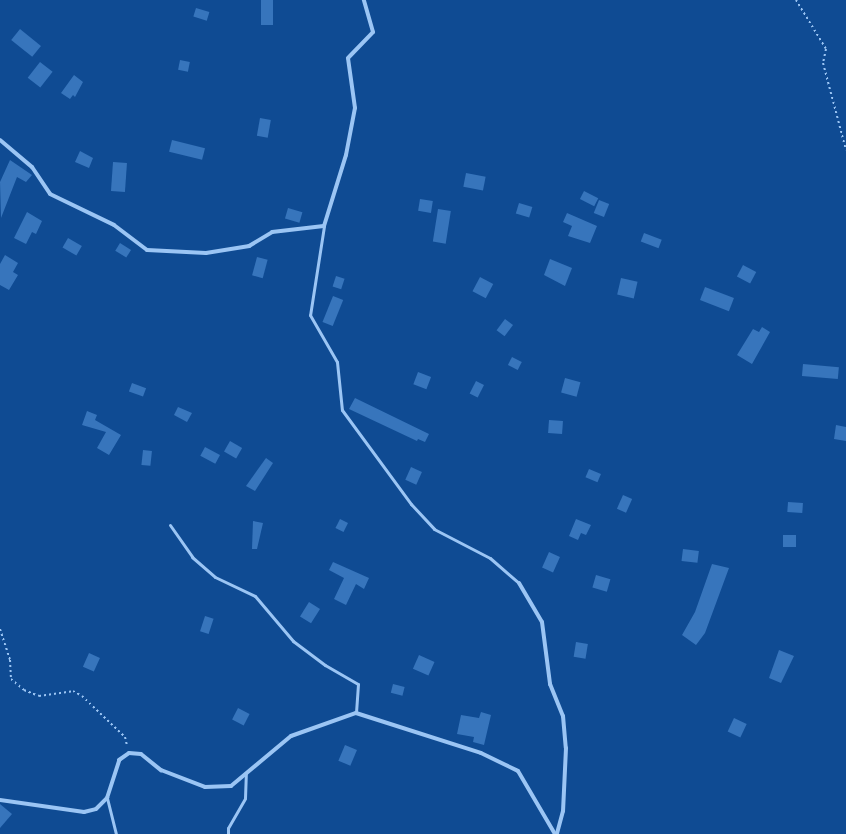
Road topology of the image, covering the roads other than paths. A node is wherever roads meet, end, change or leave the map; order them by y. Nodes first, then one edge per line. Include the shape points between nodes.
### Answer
1 (364, 0) edge
2 (0, 140) edge
3 (324, 226) junction
4 (170, 525) dead end
5 (519, 583) joint
6 (356, 713) junction
7 (246, 773) junction
8 (107, 798) junction
9 (0, 800) edge
10 (116, 834) edge
11 (228, 834) edge
12 (556, 834) edge

1 - 3 street via 373,32 348,58 355,108 346,155
2 - 3 street via 32,166 50,194 114,225 147,250 206,253 249,246 272,232
3 - 5 lane via 310,315 337,362 342,410 406,498 434,529 490,558
4 - 6 lane via 192,557 215,576 255,596 293,641 358,684
5 - 12 street via 542,622 550,684 563,716 566,748 563,811
6 - 7 street via 291,736
6 - 12 street via 481,753 518,771
7 - 8 street via 231,786 206,787 161,770 141,754 129,752 119,760
7 - 11 lane via 245,798 228,828
8 - 9 street via 96,809 84,812
8 - 10 lane

